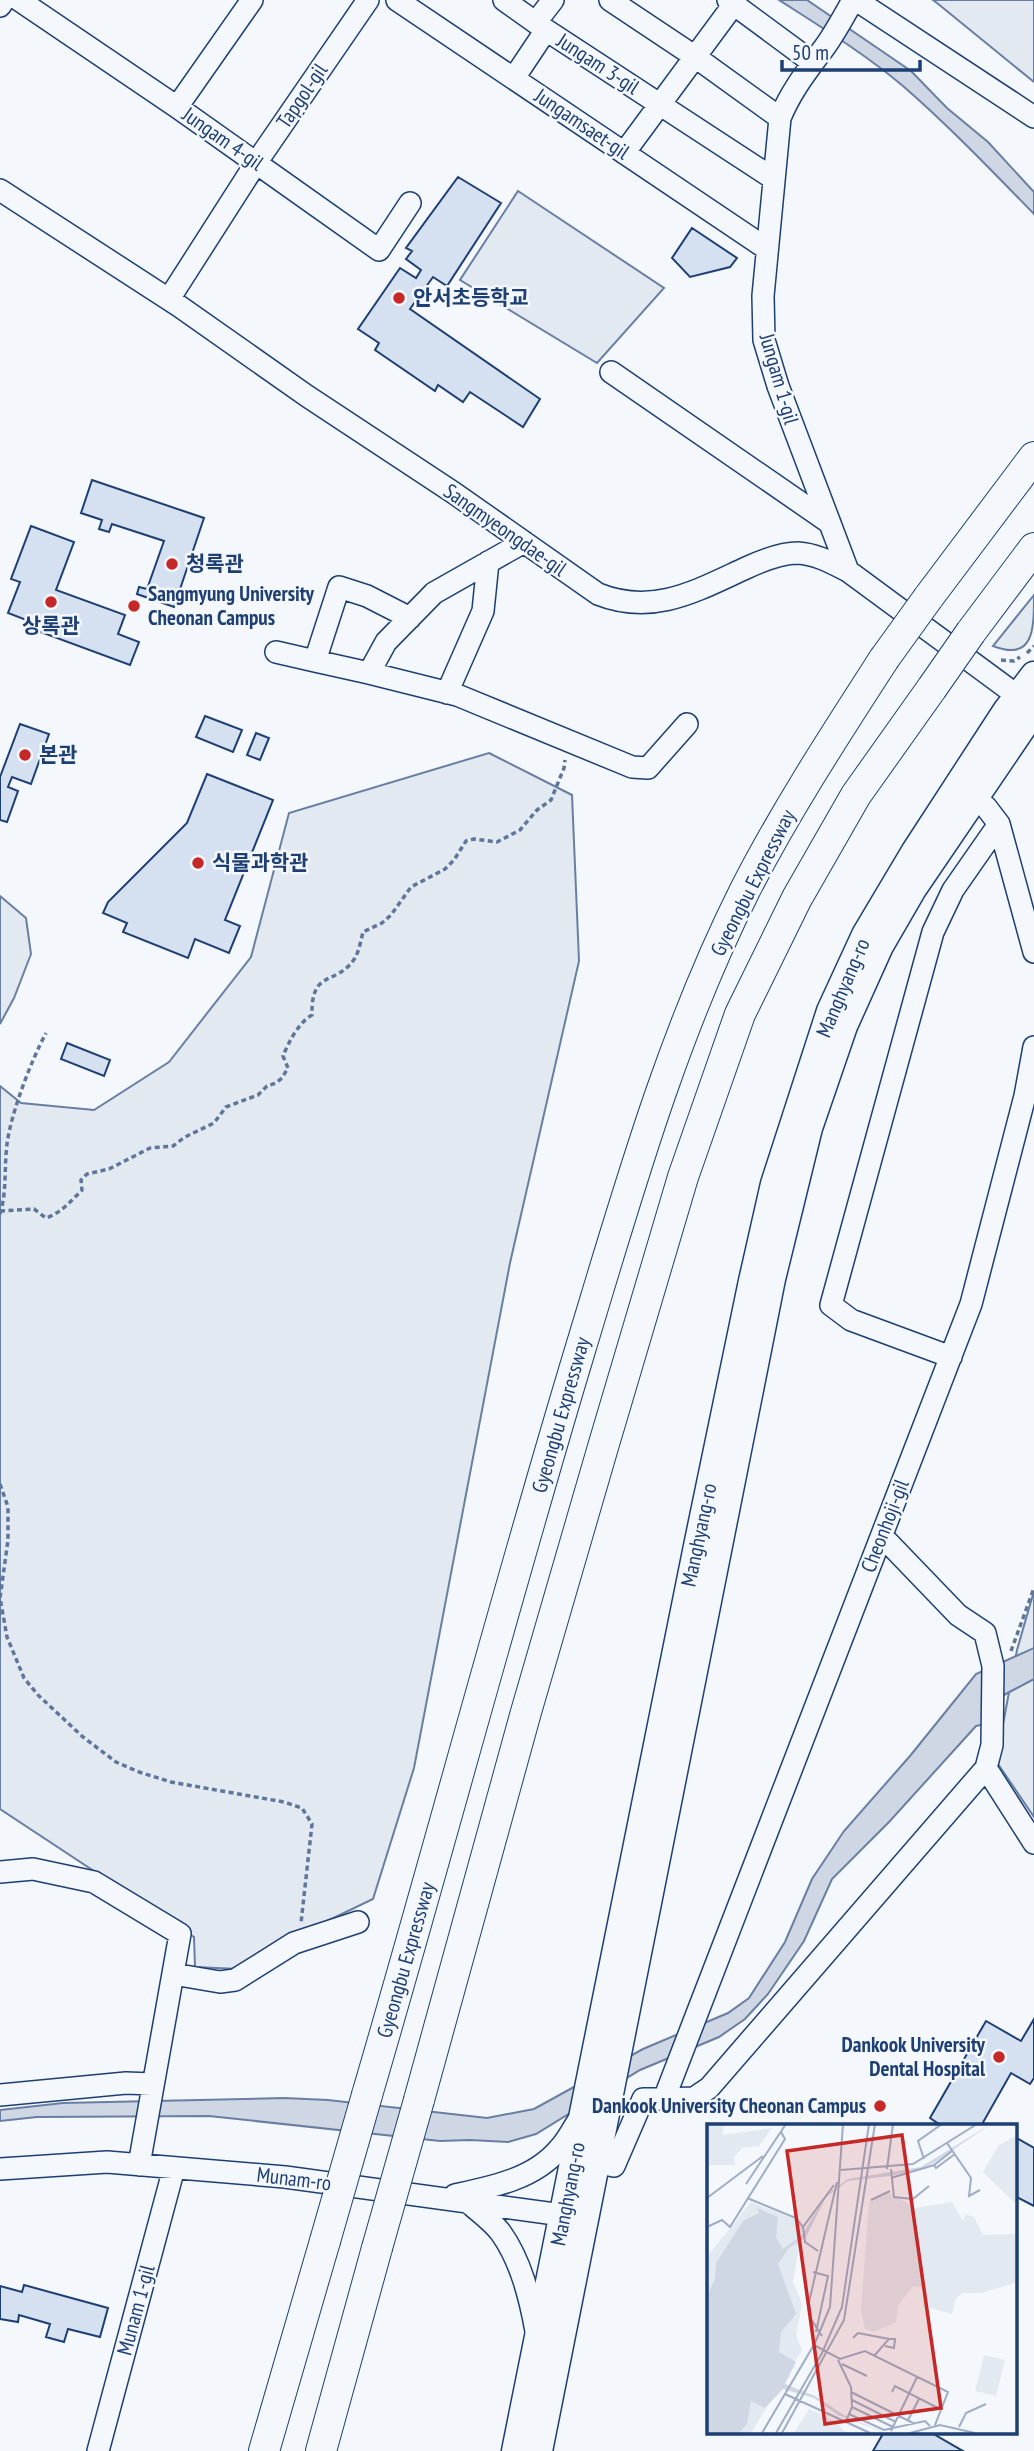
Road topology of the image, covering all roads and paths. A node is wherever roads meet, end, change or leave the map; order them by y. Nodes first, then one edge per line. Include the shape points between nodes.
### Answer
1 (4, 0) edge
2 (19, 0) edge
3 (252, 0) edge
4 (368, 0) edge
5 (397, 0) edge
6 (504, 0) edge
7 (553, 0) edge
8 (610, 0) edge
9 (731, 2) edge
10 (851, 5) edge
11 (0, 6) edge
12 (541, 26) junction
13 (819, 54) junction
14 (694, 56) junction
15 (514, 79) junction
16 (660, 105) junction
17 (177, 107) junction
18 (1034, 117) edge
19 (780, 118) junction
20 (624, 153) junction
21 (256, 163) junction
22 (774, 179) junction
23 (0, 190) edge
24 (410, 203) dead end
25 (767, 249) junction
26 (169, 299) junction
27 (611, 372) dead end
28 (1034, 457) edge
29 (830, 523) junction
30 (524, 542) junction
31 (1034, 548) edge
32 (488, 562) junction
33 (848, 571) junction
34 (410, 618) junction
35 (276, 652) dead end
36 (315, 661) junction
37 (369, 673) junction
38 (1034, 675) edge
39 (447, 693) junction
40 (1029, 705) edge
41 (687, 724) dead end
42 (567, 741) junction
43 (965, 792) junction
44 (999, 824) junction
45 (1034, 953) edge
46 (46, 1033) dead end
47 (1034, 1047) edge
48 (0, 1212) edge
49 (951, 1357) junction
50 (0, 1484) edge
51 (881, 1536) junction
52 (1034, 1588) edge
53 (1002, 1660) junction
54 (986, 1768) junction
55 (1034, 1843) edge
56 (0, 1872) edge
57 (358, 1922) dead end
58 (294, 1943) junction
59 (173, 1973) junction
60 (151, 2090) junction
61 (666, 2091) junction
62 (0, 2095) edge
63 (586, 2122) junction
64 (586, 2160) junction
65 (139, 2165) junction
66 (0, 2168) edge
67 (174, 2168) junction
68 (439, 2199) junction
69 (469, 2203) junction
70 (575, 2217) junction
71 (538, 2342) junction
72 (97, 2451) edge
73 (264, 2451) edge
74 (320, 2451) edge
75 (515, 2451) edge
76 (539, 2451) edge

1 - 11 street
2 - 17 street, Jungam 4-gil
3 - 17 street
4 - 21 street, Tapgol-gil
5 - 15 street, Jungamsaet-gil
6 - 12 street
7 - 12 street
8 - 14 street
9 - 13 street
9 - 14 street, Jungam 3-gil
10 - 13 street, Jungam 1-gil
10 - 18 street
12 - 15 street
12 - 16 street, Jungam 3-gil
13 - 19 street, Jungam 1-gil
14 - 16 street, Jungam 3-gil
14 - 19 street
15 - 20 street, Jungamsaet-gil
16 - 20 street, Jungam 3-gil
16 - 22 street
17 - 21 street, Jungam 4-gil
19 - 22 street, Jungam 1-gil
20 - 25 street, Jungamsaet-gil
21 - 24 street, Jungam 4-gil via 379,250
21 - 26 street, Tapgol-gil
22 - 25 street, Jungam 1-gil
23 - 26 street, Sangmyeongdae-gil
25 - 29 street, Jungam 1-gil via 764,340
26 - 30 street, Sangmyeongdae-gil
27 - 29 street
28 - 73 highway, Gyeongbu Expressway, bridge via 884,659 808,776 744,891 687,1022 633,1175 558,1422
29 - 33 street, Jungam 1-gil
30 - 32 street
30 - 33 street, Sangmyeongdae-gil via 597,594 617,602 672,600 765,559 796,553 822,558
31 - 74 highway, bridge via 856,795 797,898 740,1014 683,1177 603,1447
32 - 34 street via 434,593
32 - 39 street via 483,611
33 - 40 street, Sangmyeongdae-gil
34 - 36 street via 339,587
34 - 37 street via 386,642
35 - 36 street
36 - 37 street
37 - 39 street
38 - 40 main road, Manghyang-ro
39 - 42 street
40 - 43 main road, Manghyang-ro
41 - 42 street via 648,768 632,767
42 - 48 path via 564,768 551,800 520,830 496,842 466,841 445,869 411,887 383,923 363,932 355,958 312,995 312,1015 303,1020 287,1047 283,1056 288,1069 282,1078 258,1095 226,1107 214,1123 173,1146 150,1148 109,1169 87,1174 81,1180 82,1190 52,1216 46,1218 34,1209
43 - 44 street
43 - 63 main road, Manghyang-ro via 880,946 844,1026 809,1128 772,1279 621,2036
43 - 63 main road, Manghyang-ro via 865,935 830,1011 774,1184 705,1506
44 - 45 street
44 - 49 street via 953,890 933,932 831,1305 851,1320
46 - 48 path via 7,1143
47 - 49 street, Cheonhoji-gil via 996,1214
49 - 51 street, Cheonhoji-gil
50 - 58 path via 8,1507 0,1598 7,1637 24,1678 83,1737 116,1762 171,1782 302,1808 312,1824 301,1922
51 - 53 street via 958,1615 985,1633
51 - 61 street, Cheonhoji-gil
52 - 53 path
53 - 54 street
54 - 55 street
54 - 61 street via 709,2088 694,2098
56 - 59 street via 33,1869 93,1882 151,1914 180,1934
57 - 58 street
58 - 59 street via 235,1980 220,1982
59 - 60 street
60 - 62 street via 126,2083
60 - 65 street
61 - 64 street via 643,2099 614,2166
63 - 64 main road, Manghyang-ro
63 - 68 street via 533,2171 494,2187
64 - 70 main road, Manghyang-ro
65 - 66 street, Munam-ro via 107,2162
65 - 67 street, Munam-ro
67 - 68 street, Munam-ro via 285,2177
67 - 72 street, Munam 1-gil
68 - 69 street, Munam-ro
69 - 70 street, Munam-ro
69 - 71 street via 501,2233 517,2265
70 - 71 main road, Manghyang-ro
70 - 76 main road, Manghyang-ro
71 - 75 main road, Manghyang-ro

